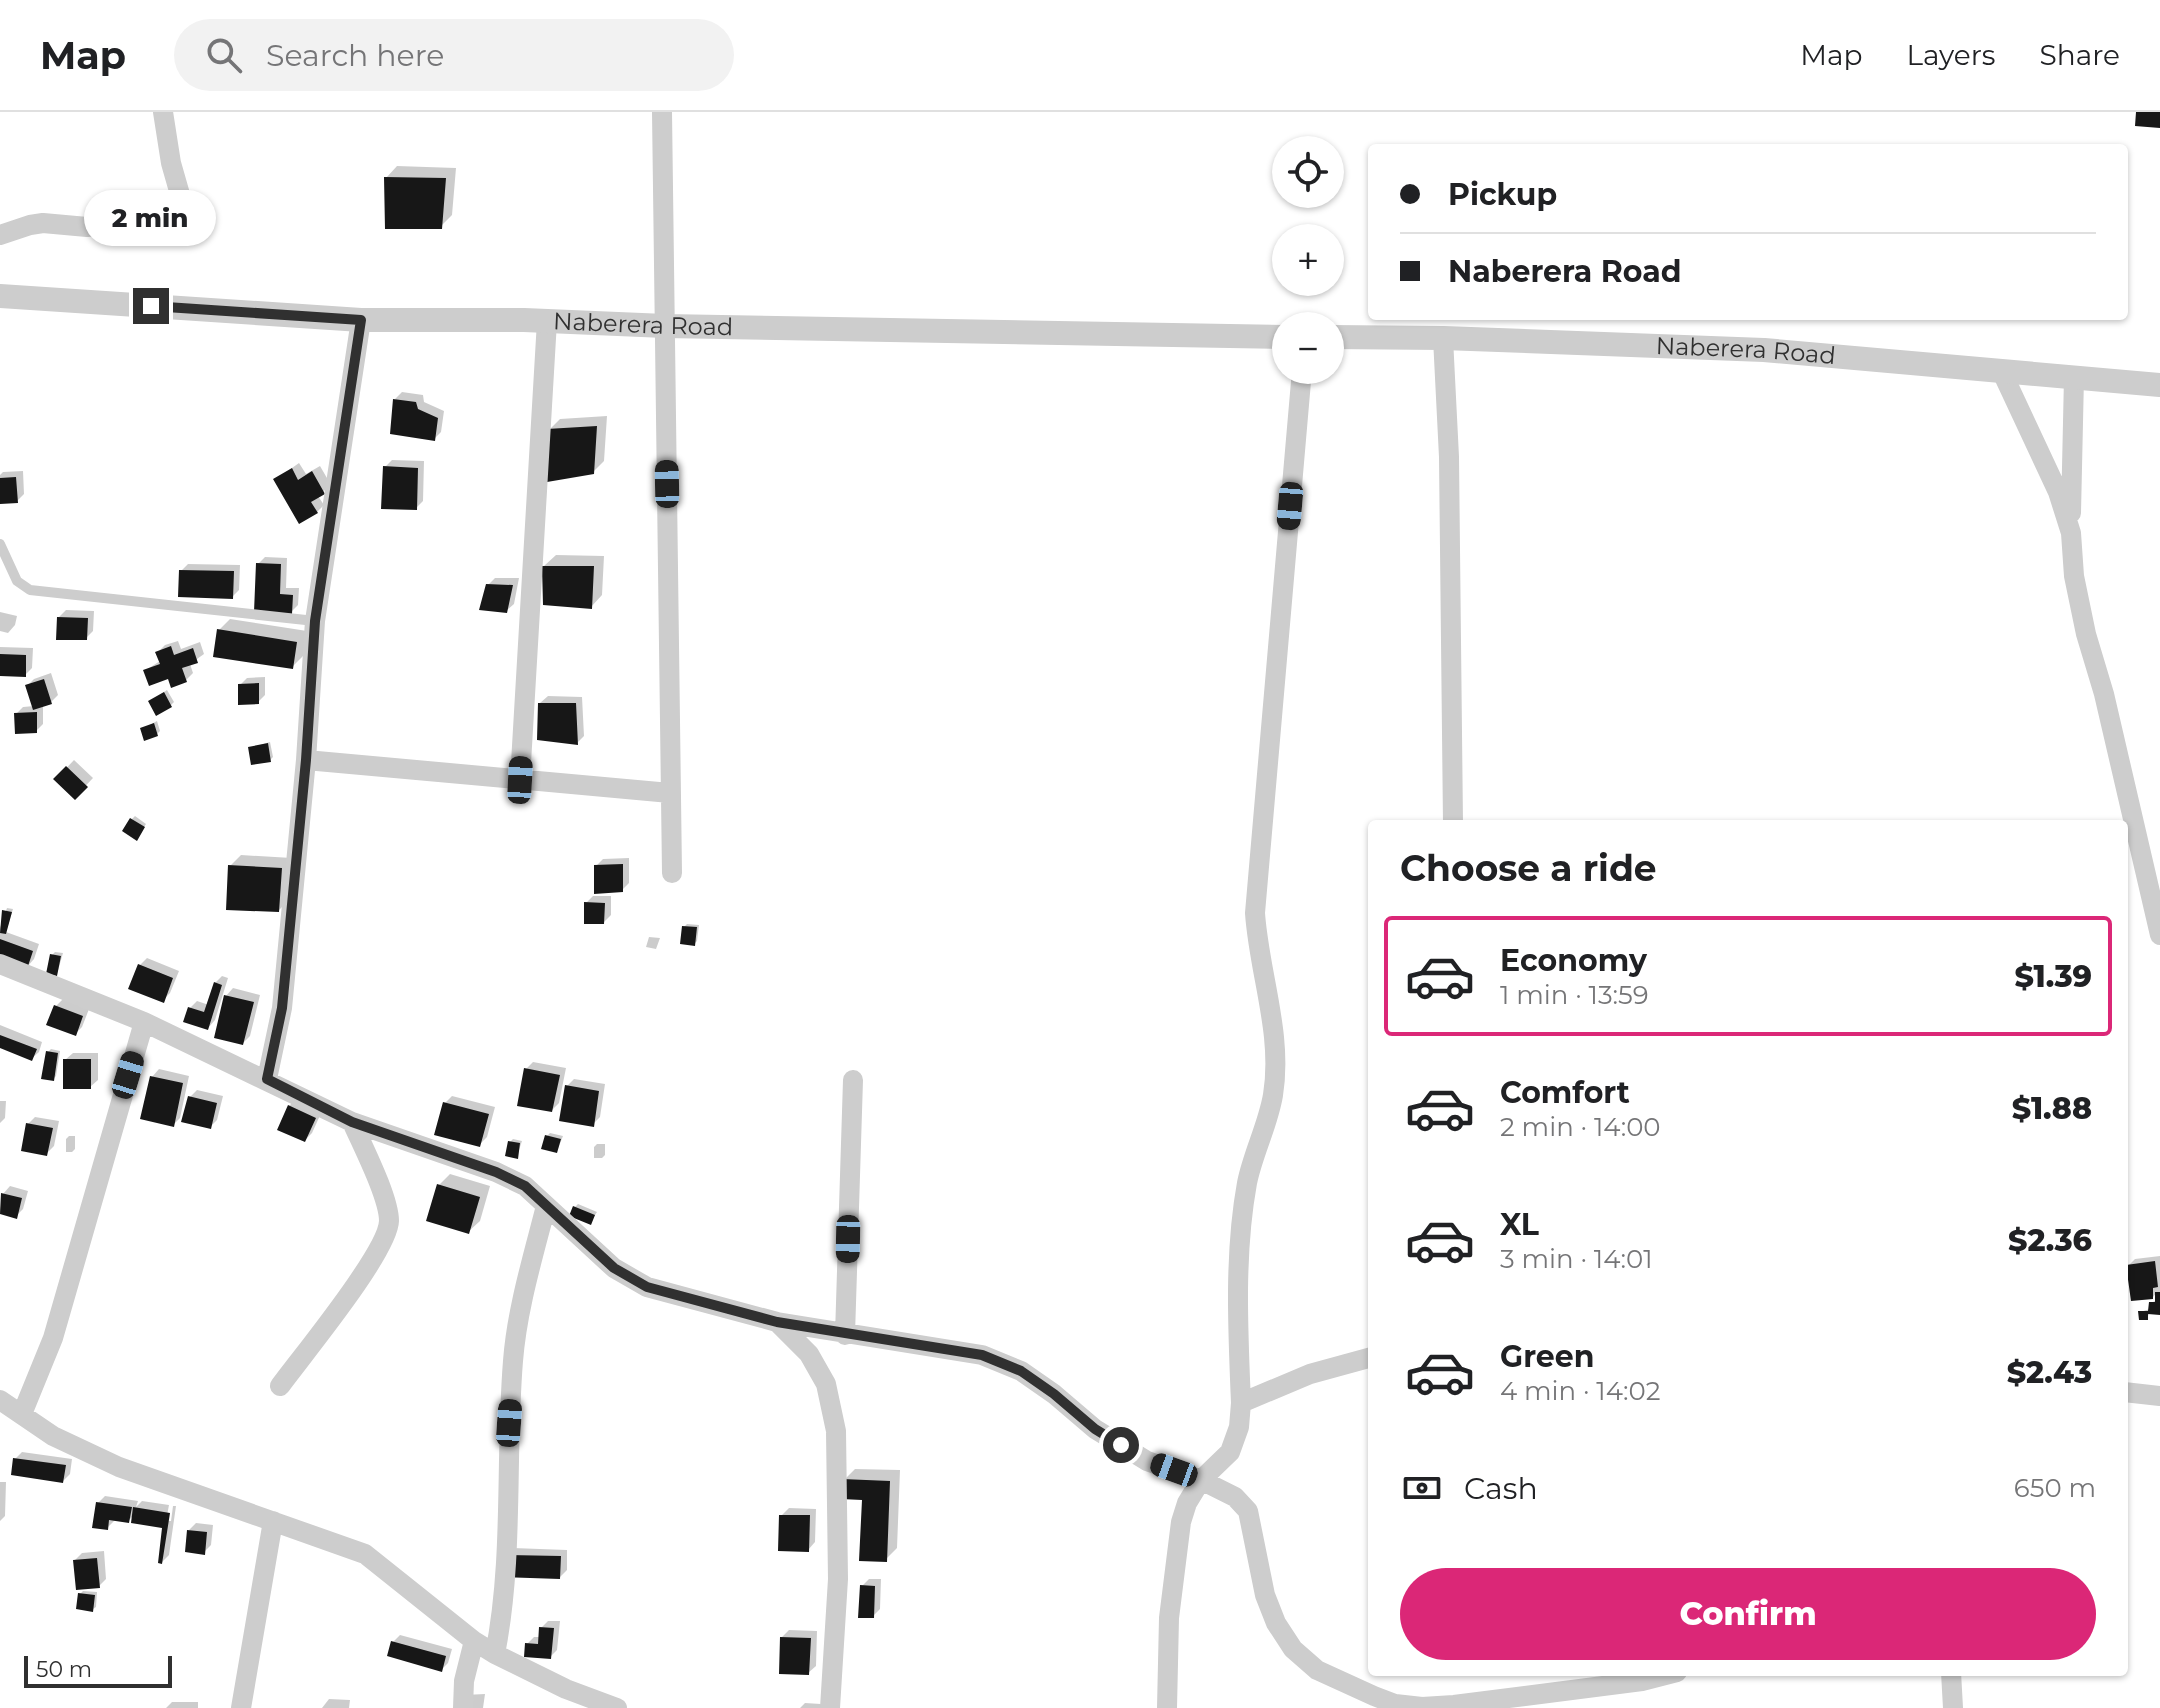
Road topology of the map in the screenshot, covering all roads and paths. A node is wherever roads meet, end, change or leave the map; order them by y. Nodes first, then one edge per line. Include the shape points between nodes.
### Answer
1 (163, 112) edge
2 (662, 112) edge
3 (0, 235) edge
4 (0, 296) edge
5 (361, 320) junction
6 (547, 321) junction
7 (665, 326) junction
8 (1272, 337) edge
9 (1344, 337) edge
10 (1443, 338) junction
11 (2001, 370) junction
12 (2074, 377) junction
13 (1301, 384) edge
14 (2160, 385) edge
15 (2071, 533) junction
16 (0, 544) edge
17 (315, 621) junction
18 (306, 760) junction
19 (520, 780) junction
20 (670, 793) junction
21 (1453, 820) edge
22 (672, 873) dead end
23 (2160, 935) edge
24 (0, 964) edge
25 (144, 1022) junction
26 (267, 1079) junction
27 (853, 1080) dead end
28 (352, 1122) junction
29 (546, 1206) junction
30 (777, 1322) junction
31 (845, 1335) junction
32 (1368, 1358) edge
33 (280, 1386) dead end
34 (2128, 1392) edge
35 (2160, 1396) edge
36 (0, 1400) edge
37 (1241, 1403) junction
38 (22, 1414) junction
39 (1201, 1480) junction
40 (273, 1521) junction
41 (474, 1641) junction
42 (495, 1654) junction
43 (1661, 1676) edge
44 (1951, 1676) edge
45 (566, 1699) edge
46 (241, 1708) edge
47 (463, 1708) edge
48 (617, 1708) edge
49 (830, 1708) edge
50 (1167, 1708) edge
51 (1953, 1708) edge

1 - 3 street via 181,211 87,227 43,223
2 - 7 street
4 - 5 street, Naberera Road
5 - 6 street, Naberera Road
5 - 17 street
6 - 7 street, Naberera Road
6 - 19 street
7 - 8 street, Naberera Road
7 - 20 street
9 - 10 street, Naberera Road
10 - 11 street, Naberera Road via 1764,350
10 - 21 street
11 - 12 street, Naberera Road
11 - 15 street via 2058,492
12 - 14 street, Naberera Road
12 - 15 street
13 - 37 street via 1256,882 1257,943 1275,1053 1273,1095 1247,1183 1240,1239
15 - 23 street via 2086,634
16 - 17 lane via 17,581 30,590
17 - 18 street
18 - 19 street
18 - 26 street via 282,1008
19 - 20 street
20 - 22 street
24 - 25 street
25 - 26 street
25 - 38 street via 53,1338
26 - 28 street
27 - 31 street
28 - 29 street via 496,1172 525,1186
28 - 33 street via 389,1221 358,1281
29 - 30 street via 614,1268 647,1287
29 - 42 street via 513,1357 506,1567
30 - 31 street
30 - 49 street via 809,1354 826,1384 836,1431 838,1579
31 - 39 street via 982,1355 1008,1365 1147,1461
32 - 37 street via 1310,1374
34 - 35 street
36 - 38 street
37 - 39 street via 1230,1452
38 - 40 street via 53,1436 119,1467
39 - 43 street via 1235,1497 1248,1511 1265,1595 1293,1649 1317,1670 1384,1700 1422,1707 1454,1705
39 - 50 street via 1181,1522 1169,1618
40 - 41 street via 365,1554
40 - 46 street
41 - 42 street
41 - 47 street
42 - 45 street
44 - 51 street
45 - 48 street

